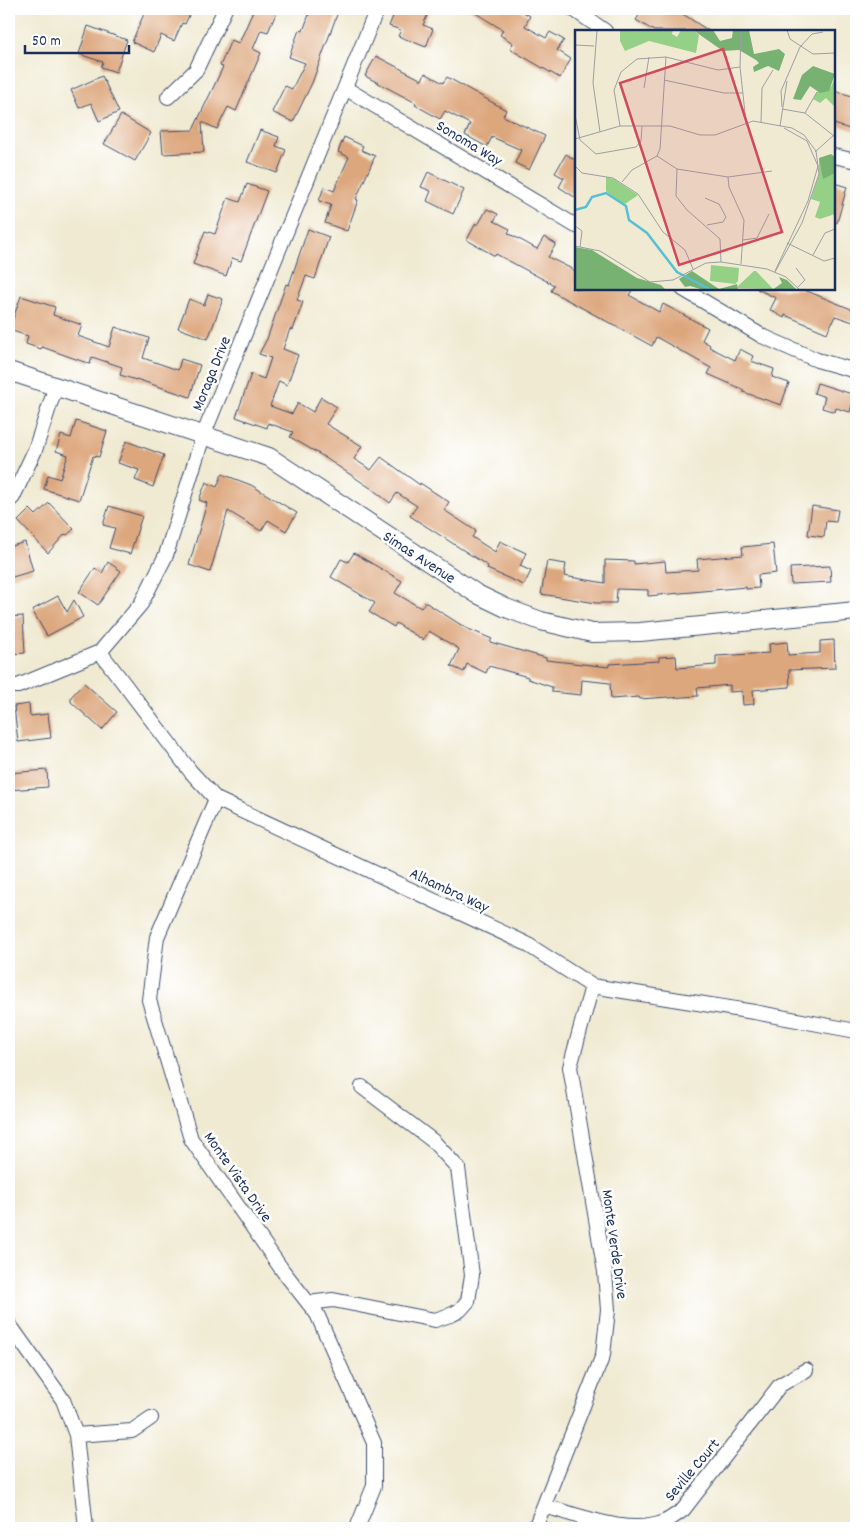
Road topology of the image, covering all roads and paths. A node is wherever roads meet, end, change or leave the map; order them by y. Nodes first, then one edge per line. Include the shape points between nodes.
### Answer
1 (224, 9) edge
2 (377, 9) edge
3 (573, 9) edge
4 (604, 30) edge
5 (345, 88) junction
6 (168, 97) dead end
7 (835, 156) edge
8 (856, 160) edge
9 (575, 225) edge
10 (685, 290) edge
11 (9, 371) edge
12 (856, 371) edge
13 (56, 386) junction
14 (203, 436) junction
15 (9, 501) edge
16 (856, 611) edge
17 (100, 652) junction
18 (9, 686) edge
19 (216, 799) junction
20 (592, 986) junction
21 (856, 1031) edge
22 (362, 1087) dead end
23 (308, 1303) junction
24 (9, 1324) edge
25 (806, 1370) dead end
26 (151, 1418) dead end
27 (76, 1435) junction
28 (544, 1506) junction
29 (86, 1528) edge
30 (357, 1528) edge
31 (535, 1528) edge

1 - 6 street via 196,70
2 - 5 street, Moraga Drive
3 - 4 street
5 - 9 street, Sonoma Way
5 - 14 street, Moraga Drive
7 - 8 street
10 - 12 street via 762,336 817,360
11 - 13 street, Simas Avenue
13 - 14 street, Simas Avenue
13 - 15 street via 35,450
14 - 16 street, Simas Avenue via 269,457 477,594 541,621 592,633 640,632
14 - 17 street, Moraga Drive via 166,555 142,604
17 - 18 street, Moraga Drive via 18,686
17 - 19 street, Alhambra Way via 191,772
19 - 20 street, Alhambra Way via 525,943
19 - 23 street, Monte Vista Drive via 157,937 148,1000 191,1139
20 - 21 street, Alhambra Way
20 - 28 street, Monte Verde Drive via 570,1067 605,1272 608,1310 603,1355
22 - 23 street via 432,1142 458,1168 472,1275 468,1301 460,1310 435,1320 333,1300
23 - 30 street, Monte Vista Drive via 317,1314 374,1443 374,1486
24 - 27 street via 63,1400
25 - 28 street, Seville Court via 780,1385 683,1510 663,1523 638,1528 614,1526
26 - 27 street via 132,1430
27 - 29 street
28 - 31 street, Monte Verde Drive

